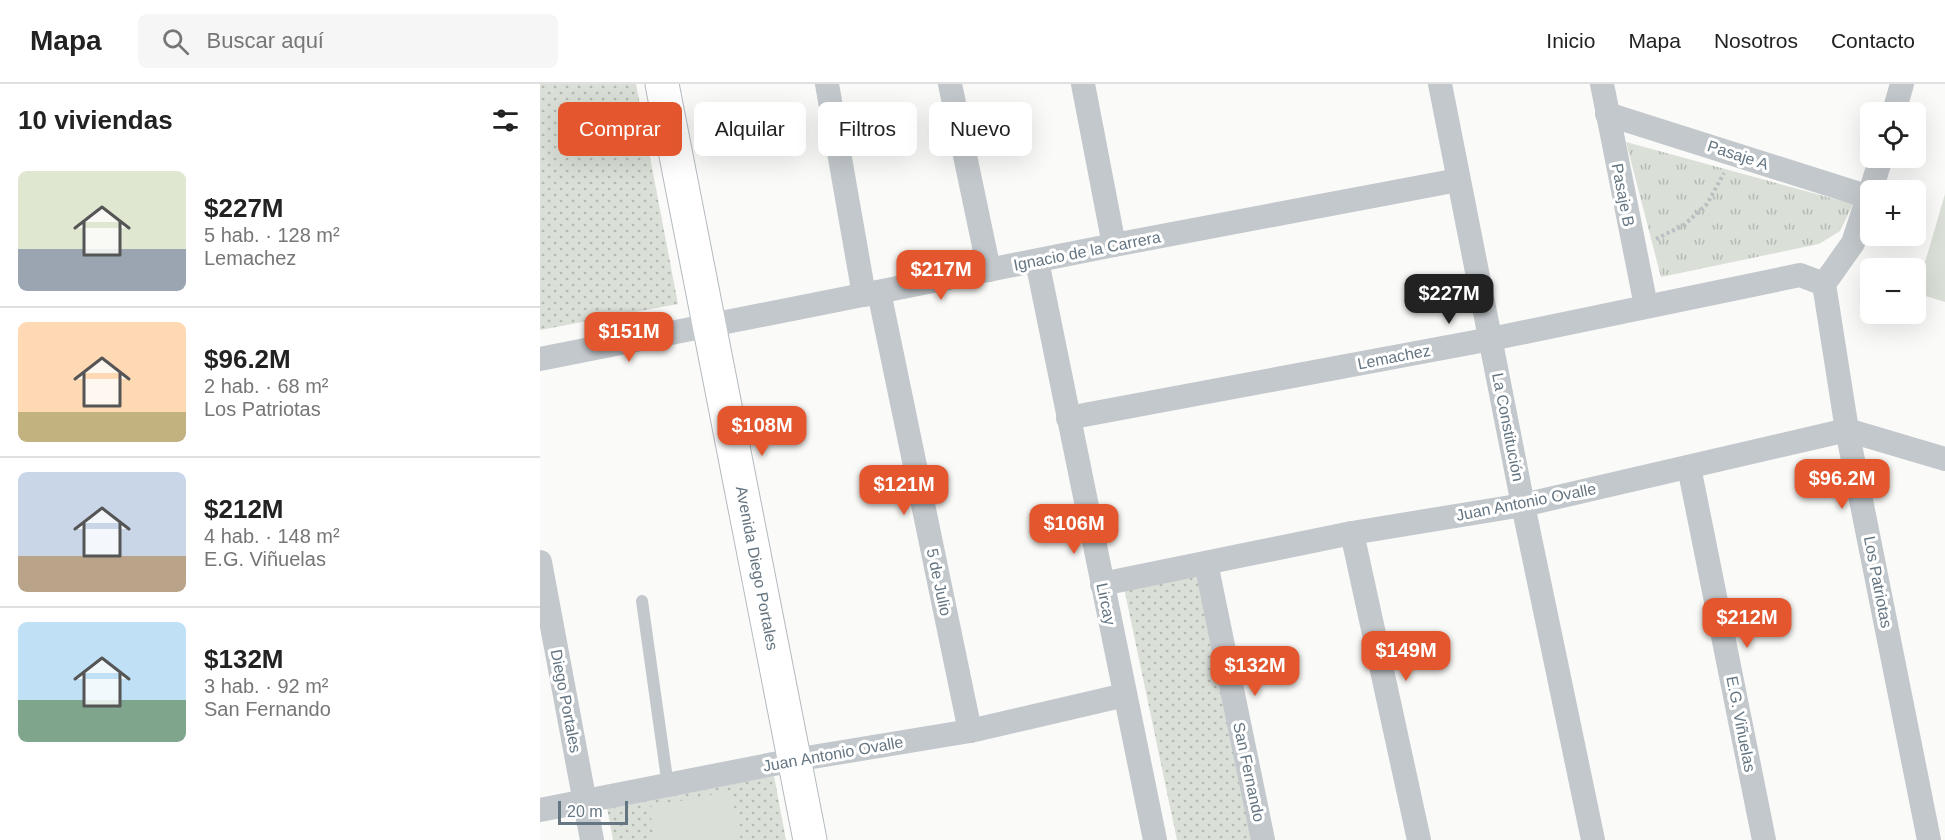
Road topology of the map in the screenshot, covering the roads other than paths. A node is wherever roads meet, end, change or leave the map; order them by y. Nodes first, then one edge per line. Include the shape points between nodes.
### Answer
1 (662, 84) edge
2 (827, 84) edge
3 (950, 84) edge
4 (1083, 84) edge
5 (1440, 84) edge
6 (1602, 84) edge
7 (1902, 84) edge
8 (1897, 102) edge
9 (1607, 114) junction
10 (1458, 180) junction
11 (1860, 190) edge
12 (1860, 221) edge
13 (1114, 245) junction
14 (1037, 261) junction
15 (989, 270) junction
16 (1824, 284) junction
17 (872, 293) junction
18 (1646, 306) junction
19 (710, 325) junction
20 (1491, 339) junction
21 (540, 359) edge
22 (1068, 418) junction
23 (1847, 430) junction
24 (1945, 459) edge
25 (1689, 467) junction
26 (1523, 505) junction
27 (1352, 533) junction
28 (540, 562) edge
29 (1206, 562) junction
30 (1102, 584) junction
31 (642, 601) dead end
32 (1125, 695) junction
33 (970, 731) junction
34 (794, 760) junction
35 (668, 786) junction
36 (584, 801) junction
37 (540, 810) edge
38 (592, 840) edge
39 (810, 840) edge
40 (1155, 840) edge
41 (1263, 840) edge
42 (1419, 840) edge
43 (1593, 840) edge
44 (1764, 840) edge
45 (1929, 840) edge

1 - 19 street, Avenida Diego Portales
2 - 17 street, 5 de Julio
3 - 15 street
4 - 13 street
5 - 10 street, La Constitución
6 - 9 street, Pasaje B
7 - 8 street
9 - 11 street, Pasaje A
9 - 18 street, Pasaje B
10 - 13 street, Ignacio de la Carrera
10 - 20 street, La Constitución
12 - 16 street via 1852,243
13 - 14 street, Ignacio de la Carrera
14 - 15 street, Ignacio de la Carrera
14 - 22 street, Lircay
15 - 17 street, Ignacio de la Carrera
16 - 18 street, Lemachez via 1800,275
16 - 23 street, Los Patriotas
17 - 19 street, Ignacio de la Carrera
17 - 33 street, 5 de Julio
18 - 20 street, Lemachez
19 - 21 street, Ignacio de la Carrera
19 - 34 street, Avenida Diego Portales
20 - 22 street, Lemachez
20 - 26 street, La Constitución
22 - 30 street, Lircay
23 - 24 street, Juan Antonio Ovalle
23 - 25 street, Juan Antonio Ovalle
23 - 45 street, Los Patriotas
25 - 26 street, Juan Antonio Ovalle
25 - 44 street, E.G. Viñuelas
26 - 27 street, Juan Antonio Ovalle
26 - 43 street, La Constitución
27 - 29 street, Juan Antonio Ovalle
27 - 42 street
28 - 36 street, Diego Portales
29 - 30 street, Juan Antonio Ovalle
29 - 41 street, San Fernando
30 - 32 street, Lircay
31 - 35 lane
32 - 33 street, Juan Antonio Ovalle
32 - 40 street, Lircay
33 - 34 street, Juan Antonio Ovalle
34 - 35 street, Juan Antonio Ovalle
34 - 39 street, Avenida Diego Portales
35 - 36 street, Juan Antonio Ovalle
36 - 37 street, Juan Antonio Ovalle
36 - 38 street, Diego Portales

